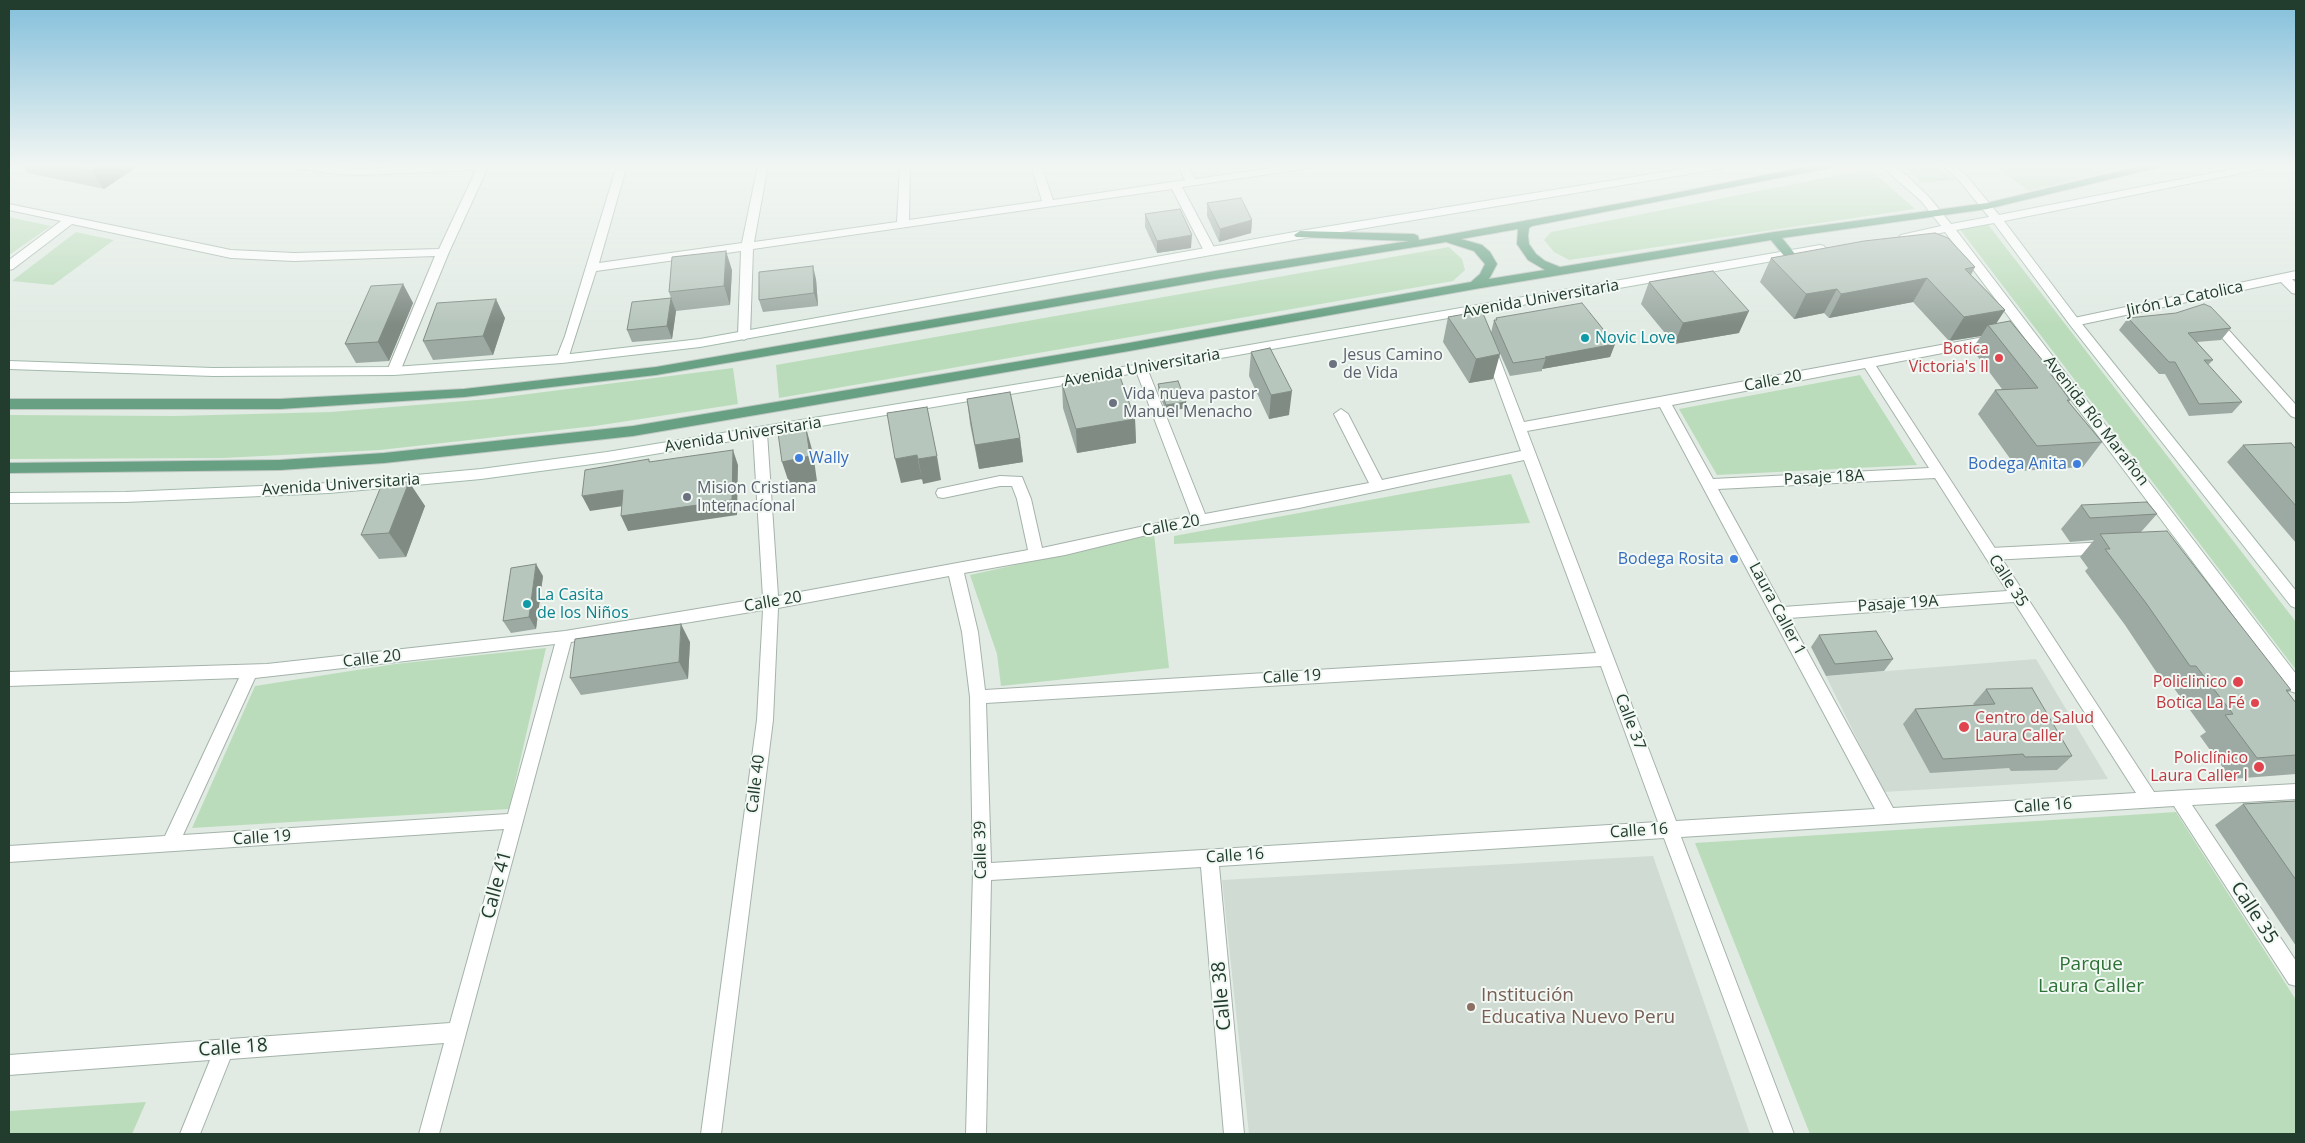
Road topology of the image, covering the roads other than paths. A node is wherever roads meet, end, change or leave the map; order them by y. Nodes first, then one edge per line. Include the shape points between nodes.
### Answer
1 (62, 218) edge
2 (459, 218) edge
3 (606, 218) edge
4 (753, 218) edge
5 (903, 218) edge
6 (949, 218) edge
7 (1193, 218) edge
8 (1401, 218) edge
9 (1553, 218) edge
10 (1898, 218) edge
11 (1939, 218) edge
12 (1998, 218) edge
13 (1995, 219) junction
14 (70, 220) junction
15 (1529, 223) junction
16 (903, 225) junction
17 (1948, 229) junction
18 (1300, 235) junction
19 (1774, 236) junction
20 (1446, 238) junction
21 (1893, 239) edge
22 (747, 247) junction
23 (1836, 247) edge
24 (1210, 251) junction
25 (444, 252) junction
26 (1789, 254) junction
27 (9, 266) edge
28 (592, 268) junction
29 (1559, 271) junction
30 (2292, 278) edge
31 (1475, 284) junction
32 (2296, 290) edge
33 (2192, 296) junction
34 (1473, 312) junction
35 (2074, 322) junction
36 (2018, 335) junction
37 (744, 336) junction
38 (562, 359) junction
39 (1868, 363) junction
40 (9, 365) edge
41 (1141, 368) junction
42 (394, 371) junction
43 (1664, 402) junction
44 (9, 404) edge
45 (2296, 413) edge
46 (1341, 414) dead end
47 (1519, 428) junction
48 (760, 433) junction
49 (1528, 454) junction
50 (9, 468) edge
51 (1938, 473) junction
52 (1710, 484) junction
53 (1378, 487) junction
54 (943, 493) dead end
55 (9, 499) edge
56 (1200, 520) junction
57 (2189, 543) junction
58 (2170, 544) edge
59 (2120, 547) edge
60 (1036, 554) junction
61 (1990, 554) junction
62 (955, 568) junction
63 (2018, 596) junction
64 (771, 602) junction
65 (2296, 602) edge
66 (1779, 613) junction
67 (565, 637) junction
68 (1606, 659) junction
69 (250, 671) junction
70 (9, 679) edge
71 (2296, 686) edge
72 (978, 697) junction
73 (2296, 791) edge
74 (2178, 798) junction
75 (2149, 800) junction
76 (1888, 816) junction
77 (514, 822) junction
78 (1670, 829) junction
79 (170, 844) junction
80 (9, 854) edge
81 (1209, 858) junction
82 (982, 872) junction
83 (2296, 977) edge
84 (457, 1032) junction
85 (224, 1049) junction
86 (9, 1065) edge
87 (190, 1134) edge
88 (429, 1134) edge
89 (711, 1134) edge
90 (976, 1134) edge
91 (1234, 1134) edge
92 (1784, 1134) edge

1 - 14 street
2 - 25 street
3 - 28 street
4 - 22 street
5 - 16 street
6 - 16 street
7 - 24 street
8 - 18 street
9 - 15 main road
10 - 19 main road, Avenida Universitaria
11 - 17 street, Avenida Río Marañon
12 - 13 street
13 - 17 street
13 - 35 street
14 - 25 street via 231,254 294,257
14 - 27 street
15 - 20 main road
15 - 29 main road via 1524,226 1523,244 1537,260
16 - 22 street
17 - 21 street
17 - 36 street, Avenida Río Marañon
18 - 20 main road
18 - 24 street
19 - 26 main road
19 - 29 main road, Avenida Universitaria
20 - 31 main road via 1478,248 1486,255 1491,264 1485,276
20 - 44 main road via 627,374 464,393 280,404
22 - 28 street
22 - 37 street
23 - 26 street, Avenida Universitaria
24 - 37 street
25 - 42 street
26 - 34 street, Avenida Universitaria
28 - 38 street
29 - 31 main road, Avenida Universitaria
30 - 32 street
30 - 33 street, Jirón La Catolica
31 - 50 main road, Avenida Universitaria via 634,431 384,458 280,465
33 - 35 street, Jirón La Catolica
33 - 45 street
34 - 41 street, Avenida Universitaria
34 - 47 street, Calle 37 via 1499,370
35 - 65 street
36 - 39 street, Calle 20
36 - 57 street, Avenida Río Marañon
37 - 38 street
38 - 42 street
39 - 43 street, Calle 20
39 - 51 street, Calle 35
40 - 42 street via 213,372
41 - 48 street, Avenida Universitaria
41 - 56 street
43 - 47 street, Calle 20
43 - 52 street, Laura Caller 1
46 - 53 street
47 - 49 street, Calle 37
48 - 55 street, Avenida Universitaria via 607,457 356,486
48 - 64 street, Calle 40
49 - 53 street, Calle 20
49 - 68 street, Calle 37
51 - 52 street, Pasaje 18A
51 - 61 street, Calle 35
52 - 66 street, Laura Caller 1
53 - 56 street, Calle 20
54 - 60 street via 1000,481 1017,481
56 - 60 street, Calle 20
57 - 58 street
57 - 71 street, Avenida Río Marañon
59 - 61 street
60 - 62 street, Calle 20
61 - 63 street, Calle 35
62 - 64 street, Calle 20
62 - 72 street, Calle 39 via 970,632
63 - 66 street, Pasaje 19A
63 - 75 street, Calle 35
64 - 67 street, Calle 20
64 - 89 street, Calle 40 via 765,720
66 - 76 street, Laura Caller 1
67 - 69 street, Calle 20
67 - 77 street, Calle 41
68 - 72 street, Calle 19
68 - 78 street, Calle 37
69 - 70 street, Calle 20
69 - 79 street
72 - 82 street, Calle 39
73 - 74 street, Calle 16
74 - 75 street, Calle 16
74 - 83 street, Calle 35
75 - 76 street, Calle 16
76 - 78 street, Calle 16
77 - 79 street, Calle 19
77 - 84 street, Calle 41
78 - 81 street, Calle 16
78 - 92 street, Calle 37
79 - 80 street, Calle 19
81 - 82 street, Calle 16
81 - 91 street, Calle 38
82 - 90 street, Calle 39
84 - 85 street, Calle 18
84 - 88 street, Calle 41
85 - 86 street, Calle 18
85 - 87 street

